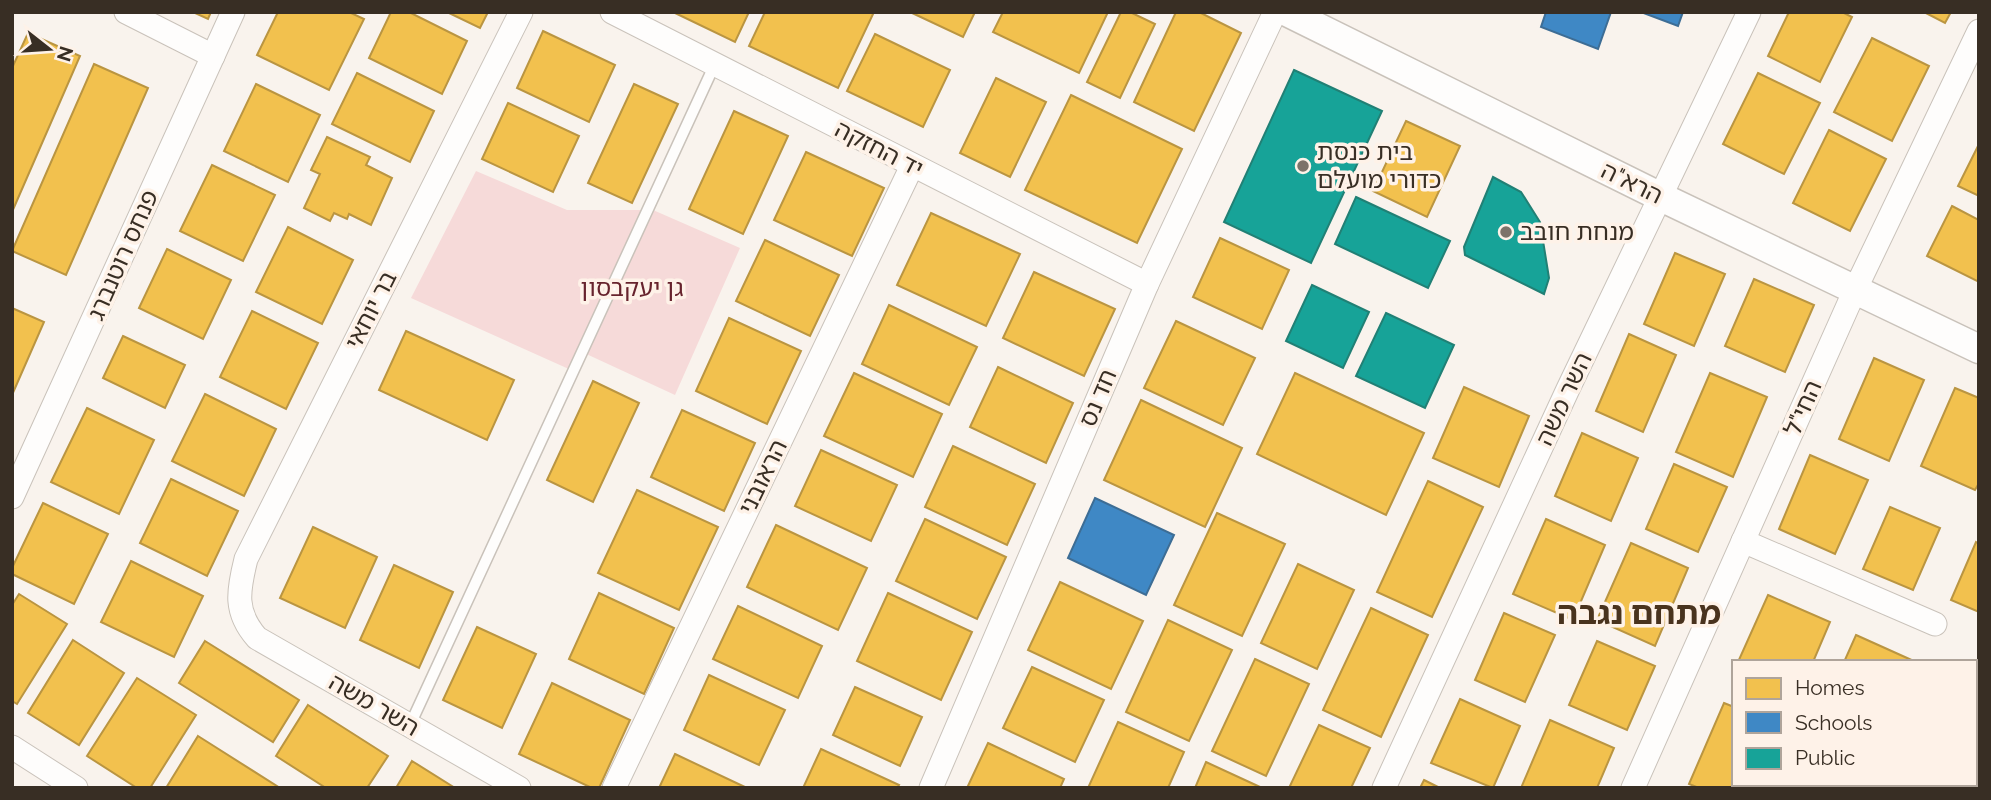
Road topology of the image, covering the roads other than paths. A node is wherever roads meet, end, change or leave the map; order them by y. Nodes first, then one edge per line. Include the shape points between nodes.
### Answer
1 (127, 12) edge
2 (233, 12) edge
3 (521, 12) edge
4 (612, 12) edge
5 (1275, 12) edge
6 (1287, 12) edge
7 (1749, 12) edge
8 (1979, 31) edge
9 (213, 56) junction
10 (714, 66) junction
11 (912, 166) junction
12 (1661, 197) junction
13 (1147, 284) junction
14 (1855, 290) junction
15 (1979, 349) edge
16 (12, 497) edge
17 (1744, 541) junction
18 (239, 612) joint
19 (1935, 624) dead end
20 (410, 725) junction
21 (12, 747) edge
22 (1637, 786) edge
23 (76, 788) edge
24 (519, 788) edge
25 (614, 788) edge
26 (931, 788) edge
27 (1384, 788) edge

1 - 9 street
2 - 9 street, פנחס רוטנברג
3 - 18 street, בר יוחאי via 246,559
4 - 10 street, יד החזקה
5 - 13 street, חד נס
6 - 12 street, הרא"ה
7 - 12 street, השר משה
8 - 14 street, החי"ל
9 - 16 street, פנחס רוטנברג
10 - 11 street, יד החזקה
10 - 20 lane
11 - 13 street, יד החזקה
11 - 25 street, הראובני
12 - 14 street, הרא"ה
12 - 27 street, השר משה
13 - 26 street, חד נס
14 - 15 street, הרא"ה
14 - 17 street, החי"ל
17 - 19 street
17 - 22 street, החי"ל
18 - 20 street, השר משה via 257,638
20 - 24 street, השר משה
21 - 23 street

